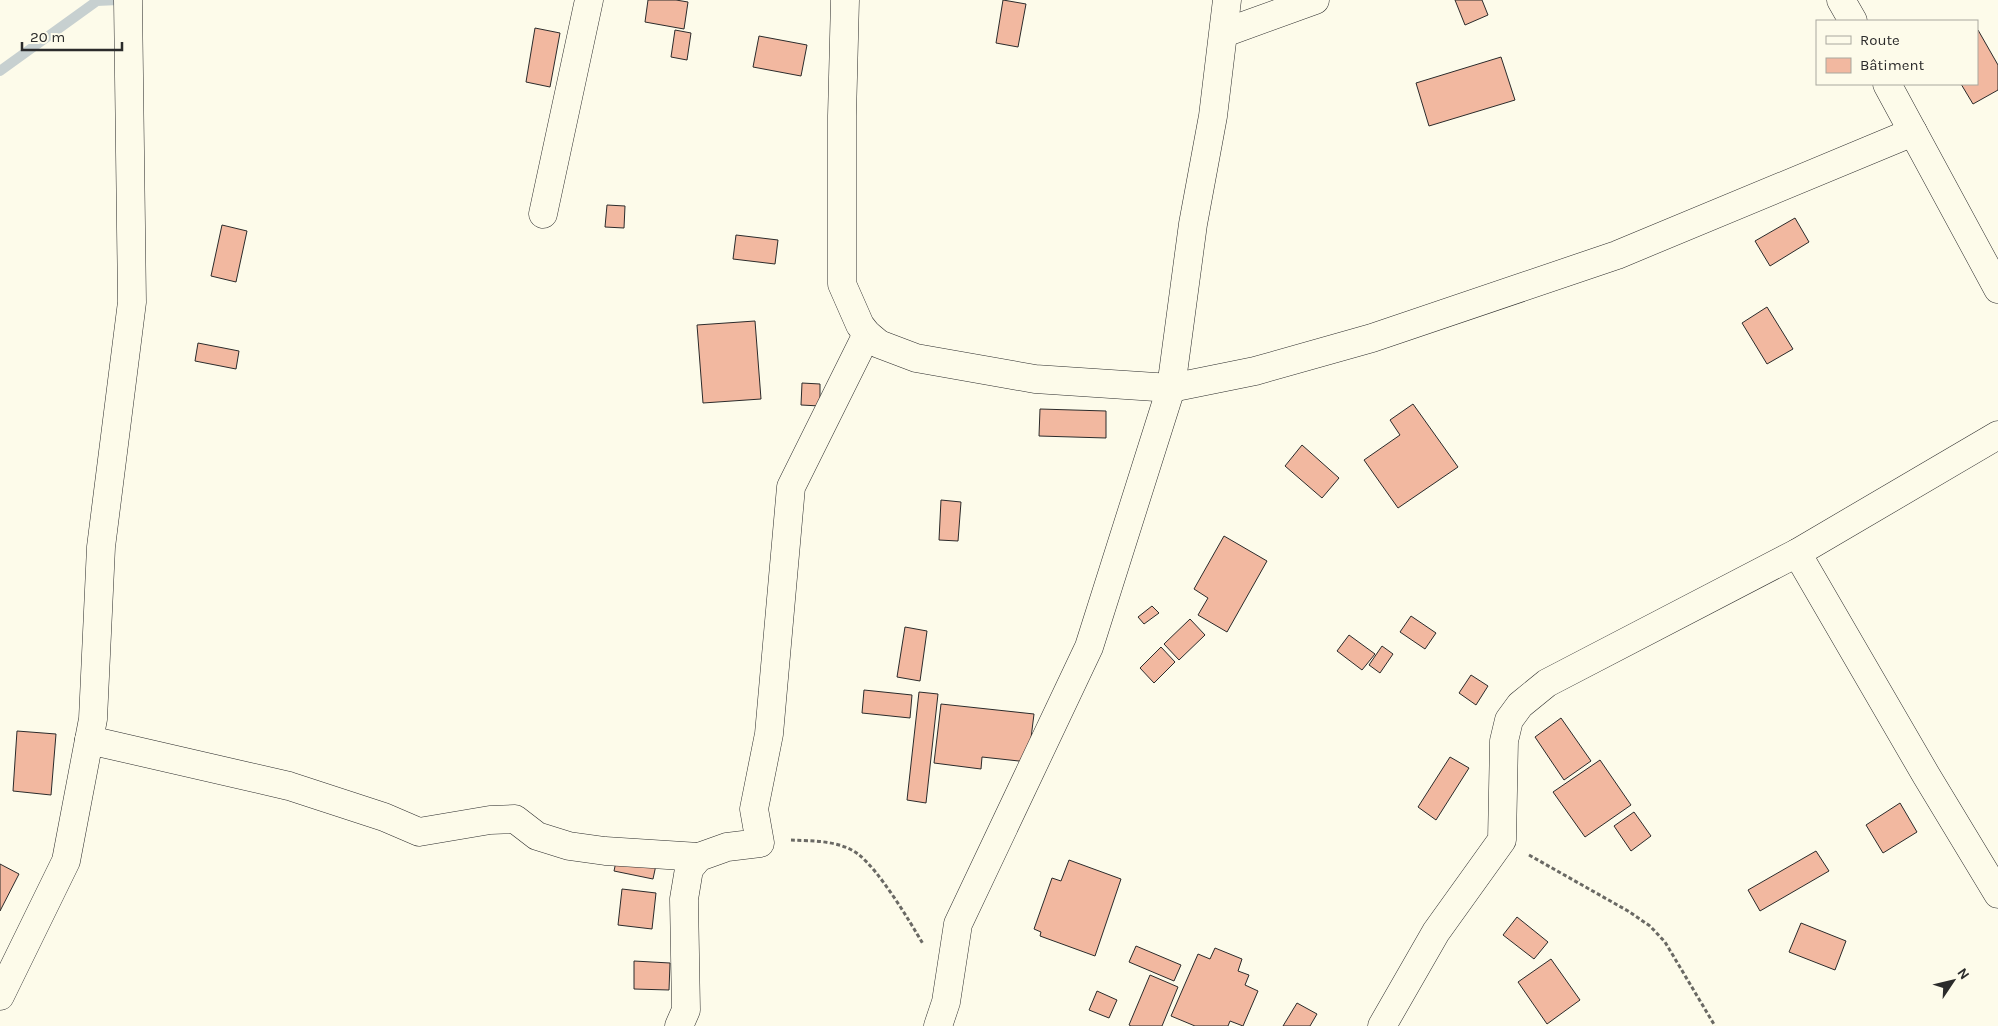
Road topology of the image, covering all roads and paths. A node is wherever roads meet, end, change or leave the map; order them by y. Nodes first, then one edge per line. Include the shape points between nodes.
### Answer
1 (128, 0) edge
2 (589, 0) edge
3 (845, 0) edge
4 (1227, 0) edge
5 (1315, 0) edge
6 (1841, 0) edge
7 (1852, 20) edge
8 (1224, 33) junction
9 (1888, 85) edge
10 (1913, 132) junction
11 (543, 214) dead end
12 (1998, 289) edge
13 (867, 334) junction
14 (1171, 388) junction
15 (1998, 435) edge
16 (1797, 553) junction
17 (89, 740) junction
18 (1502, 840) junction
19 (760, 843) junction
20 (699, 856) junction
21 (1998, 894) edge
22 (926, 950) dead end
23 (0, 996) edge
24 (679, 1026) edge
25 (938, 1026) edge
26 (1382, 1026) edge
27 (1715, 1026) edge

1 - 17 street via 132,302 101,547 93,719
2 - 11 street
3 - 13 street via 842,284
4 - 8 street
5 - 8 street
6 - 7 street
8 - 14 street
9 - 10 street
10 - 12 street
10 - 14 street via 1598,261 1372,338 1256,371
13 - 14 street via 879,344 916,358 1035,379
13 - 19 street via 791,487 769,734 754,809
14 - 25 street via 1089,647 958,924 946,1002
15 - 16 street
16 - 18 street via 1547,683 1520,705 1509,720 1504,741
16 - 21 street
17 - 20 street via 289,786 419,832 515,819 537,836 569,846
17 - 23 street via 66,861
18 - 26 street via 1436,932
18 - 27 path via 1650,926 1665,942
19 - 20 street via 727,847
19 - 22 path via 775,840 834,843 857,853 889,892
20 - 24 street via 689,869 684,899 686,1010

